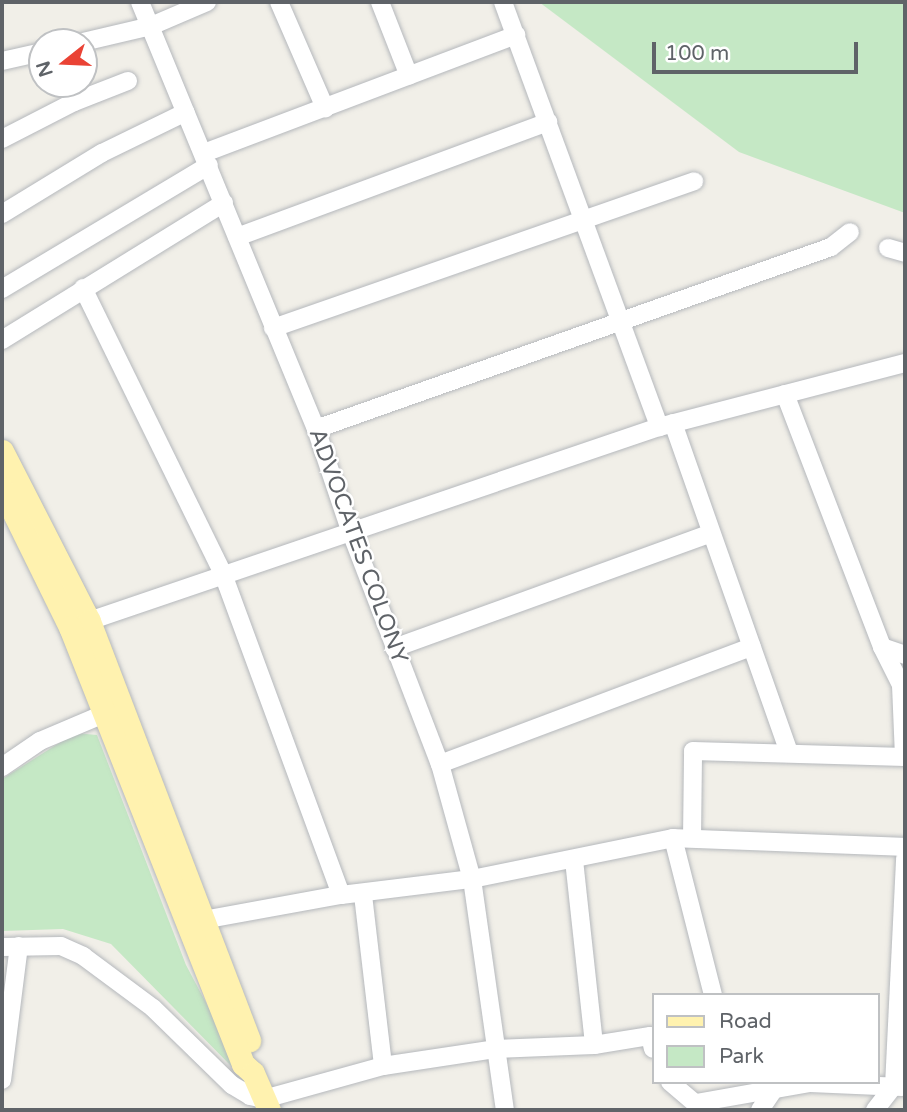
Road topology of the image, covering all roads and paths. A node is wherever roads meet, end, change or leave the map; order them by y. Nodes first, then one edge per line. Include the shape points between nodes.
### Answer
1 (140, 2) edge
2 (207, 2) edge
3 (279, 2) edge
4 (380, 2) edge
5 (503, 2) edge
6 (150, 26) junction
7 (516, 35) junction
8 (98, 38) edge
9 (28, 55) edge
10 (2, 61) edge
11 (409, 76) junction
12 (128, 81) dead end
13 (325, 108) junction
14 (186, 111) junction
15 (548, 121) junction
16 (2, 139) edge
17 (207, 159) junction
18 (694, 181) dead end
19 (224, 203) junction
20 (2, 214) edge
21 (582, 218) junction
22 (850, 232) dead end
23 (237, 237) junction
24 (83, 288) junction
25 (2, 289) edge
26 (621, 323) junction
27 (273, 328) junction
28 (2, 340) edge
29 (904, 368) edge
30 (785, 394) junction
31 (666, 425) junction
32 (316, 429) junction
33 (2, 451) edge
34 (2, 489) edge
35 (350, 530) junction
36 (711, 533) junction
37 (223, 574) junction
38 (89, 621) junction
39 (752, 647) junction
40 (882, 647) junction
41 (394, 648) junction
42 (905, 655) edge
43 (104, 714) junction
44 (789, 752) junction
45 (904, 757) edge
46 (440, 764) junction
47 (2, 768) edge
48 (673, 838) junction
49 (692, 838) junction
50 (905, 847) edge
51 (905, 858) edge
52 (575, 860) junction
53 (472, 878) junction
54 (341, 895) junction
55 (363, 895) junction
56 (203, 920) junction
57 (10, 946) edge
58 (712, 993) edge
59 (594, 1045) junction
60 (652, 1045) edge
61 (495, 1049) junction
62 (383, 1066) junction
63 (253, 1073) junction
64 (2, 1080) edge
65 (672, 1084) edge
66 (803, 1084) edge
67 (832, 1084) edge
68 (900, 1087) edge
69 (775, 1088) junction
70 (266, 1105) edge
71 (699, 1107) edge
72 (505, 1110) edge
73 (760, 1110) edge
74 (875, 1110) edge

1 - 6 street, ADVOCATES COLONY
2 - 6 street
3 - 13 street
4 - 11 street
5 - 7 street
6 - 8 street
6 - 14 street, ADVOCATES COLONY
7 - 11 street
7 - 15 street
9 - 10 street
11 - 13 street
12 - 16 street via 74,102
13 - 17 street
14 - 17 street, ADVOCATES COLONY
14 - 20 street via 102,153
15 - 21 street
15 - 23 street
17 - 19 street, ADVOCATES COLONY
17 - 25 street
18 - 21 street
19 - 23 street, ADVOCATES COLONY
19 - 24 street
21 - 26 street
21 - 27 street
22 - 26 street via 831,247
23 - 27 street, ADVOCATES COLONY
24 - 28 street
24 - 37 street
26 - 31 street
26 - 32 street
27 - 32 street, ADVOCATES COLONY
29 - 30 street
30 - 31 street
30 - 40 street
31 - 35 street
31 - 36 street
32 - 35 street, ADVOCATES COLONY
33 - 38 main road
34 - 43 main road via 69,626
35 - 37 street
35 - 41 street, ADVOCATES COLONY
36 - 39 street
36 - 41 street
37 - 38 street
37 - 54 street
38 - 56 main road
39 - 44 street
39 - 46 street
40 - 42 street
40 - 45 street via 901,685
41 - 46 street, ADVOCATES COLONY
43 - 47 street via 40,741
43 - 63 main road via 243,1064
44 - 45 street
44 - 49 street via 693,751
46 - 53 street, ADVOCATES COLONY
48 - 49 street
48 - 52 street
48 - 58 street
49 - 50 street
51 - 68 street
52 - 53 street
52 - 59 street
53 - 55 street
53 - 61 street, ADVOCATES COLONY
54 - 55 street
54 - 56 street
55 - 62 street
56 - 63 main road via 255,1057
57 - 64 street
57 - 70 street via 61,946 83,956 153,1008 232,1085
59 - 60 street via 650,1036
59 - 61 street
61 - 62 street
61 - 72 street, ADVOCATES COLONY
62 - 70 street
63 - 70 main road
65 - 71 street
66 - 69 street
67 - 68 street
68 - 74 street
69 - 71 street
69 - 73 street

